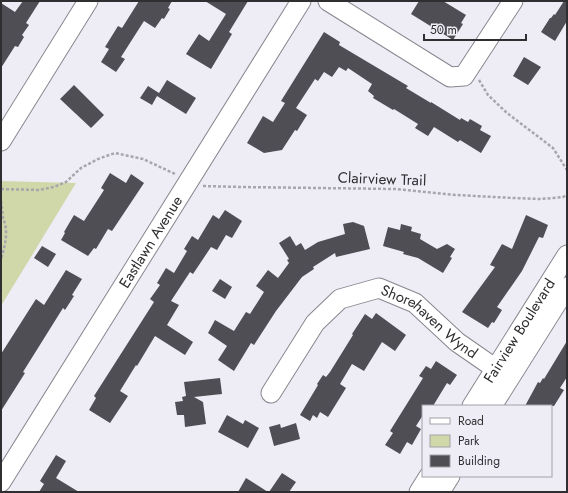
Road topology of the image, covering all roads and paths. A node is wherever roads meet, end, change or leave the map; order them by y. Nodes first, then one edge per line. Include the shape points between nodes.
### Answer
1 (88, 1) edge
2 (300, 1) edge
3 (328, 1) edge
4 (513, 1) edge
5 (471, 78) junction
6 (1, 141) edge
7 (567, 170) edge
8 (180, 176) dead end
9 (197, 184) dead end
10 (1, 189) edge
11 (567, 195) edge
12 (1, 200) edge
13 (2, 217) edge
14 (567, 255) edge
15 (1, 259) edge
16 (567, 287) edge
17 (502, 373) junction
18 (271, 393) dead end
19 (473, 405) edge
20 (492, 405) edge
21 (427, 477) edge
22 (448, 477) edge
23 (1, 482) edge
24 (418, 492) edge
25 (440, 492) edge

1 - 6 street
2 - 23 street, Eastlawn Avenue
3 - 5 street via 450,77
4 - 5 street
5 - 7 path via 507,113 554,148
8 - 10 path via 143,159 115,153 81,168 66,182 54,187 39,190
9 - 11 path, Clairview Trail via 209,187 395,189 541,199
12 - 13 path
13 - 15 path via 6,224
14 - 17 street, Fairview Boulevard
16 - 17 street, Fairview Boulevard
17 - 18 street, Shorehaven Wynd via 457,342 415,303 378,288 340,299 315,323
17 - 19 street, Fairview Boulevard
17 - 20 street, Fairview Boulevard
21 - 24 street
22 - 25 street

